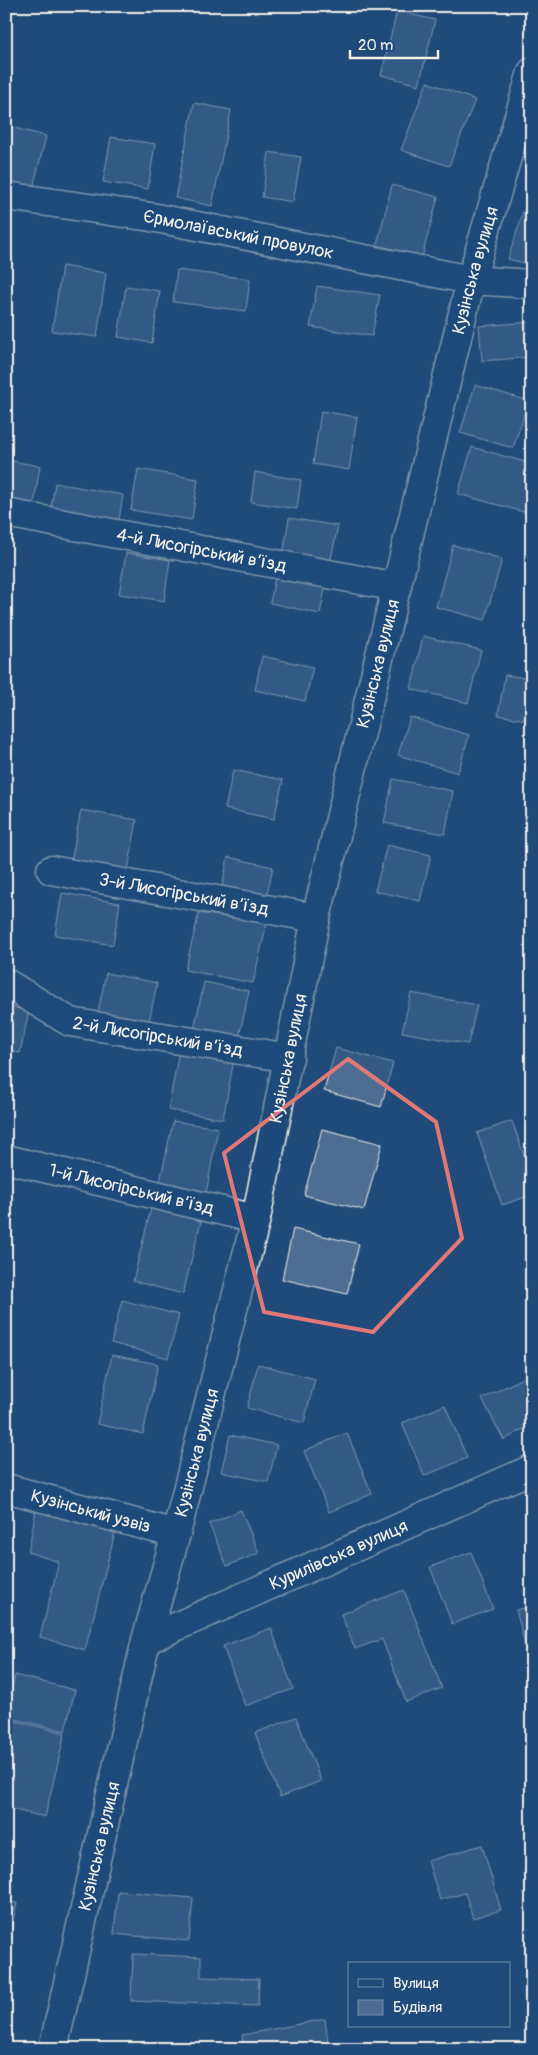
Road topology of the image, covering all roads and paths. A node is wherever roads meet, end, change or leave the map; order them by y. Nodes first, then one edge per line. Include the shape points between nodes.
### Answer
1 (532, 72) edge
2 (6, 196) edge
3 (471, 280) junction
4 (532, 284) edge
5 (6, 513) edge
6 (397, 587) junction
7 (50, 870) dead end
8 (316, 918) junction
9 (6, 983) edge
10 (288, 1058) junction
11 (6, 1159) edge
12 (256, 1219) junction
13 (532, 1470) edge
14 (6, 1488) edge
15 (176, 1534) junction
16 (146, 1640) junction
17 (53, 2049) edge

1 - 3 street, Кузінська вулиця
2 - 3 street, Єрмолаївський провулок via 151,216
3 - 4 street, Єрмолаївський провулок
3 - 6 street, Кузінська вулиця
5 - 6 street, 4-й Лисогірський в’їзд
6 - 8 street, Кузінська вулиця
7 - 8 street, 3-й Лисогірський в’їзд
8 - 10 street, Кузінська вулиця
9 - 10 street, 2-й Лисогірський в’їзд via 70,1022
10 - 12 street, Кузінська вулиця
11 - 12 street, 1-й Лисогірський в’їзд
12 - 15 street, Кузінська вулиця
13 - 16 street, Курилівська вулиця
14 - 15 street, Кузінський узвіз
15 - 16 street, Кузінська вулиця
16 - 17 street, Кузінська вулиця

